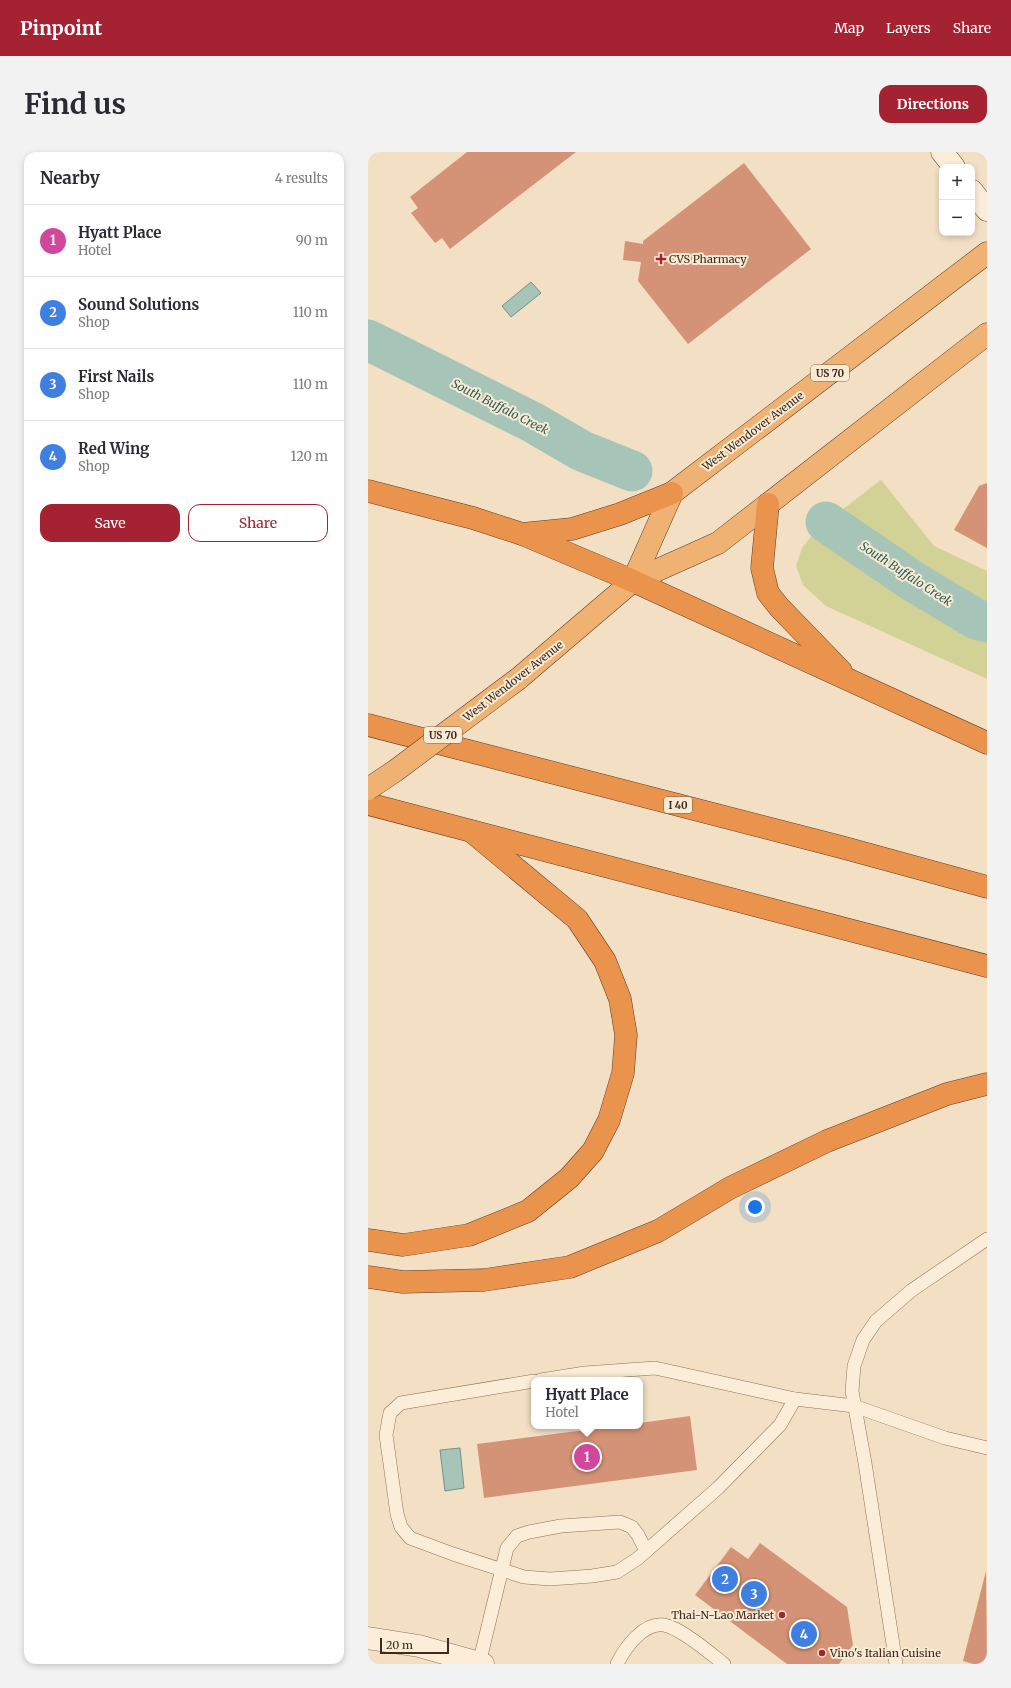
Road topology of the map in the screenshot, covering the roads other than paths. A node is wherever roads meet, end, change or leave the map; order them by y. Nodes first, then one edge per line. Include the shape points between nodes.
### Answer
1 (942, 152) edge
2 (952, 164) edge
3 (975, 194) edge
4 (987, 210) edge
5 (987, 253) edge
6 (987, 334) edge
7 (368, 491) edge
8 (672, 493) junction
9 (768, 504) junction
10 (522, 534) junction
11 (633, 581) junction
12 (851, 680) junction
13 (368, 725) edge
14 (987, 743) edge
15 (368, 789) edge
16 (368, 804) edge
17 (471, 831) junction
18 (987, 887) edge
19 (987, 966) edge
20 (987, 1084) edge
21 (987, 1239) edge
22 (368, 1240) edge
23 (368, 1277) edge
24 (560, 1377) edge
25 (531, 1381) edge
26 (795, 1399) junction
27 (854, 1406) junction
28 (987, 1448) edge
29 (646, 1551) junction
30 (501, 1570) junction
31 (368, 1638) edge
32 (480, 1664) edge
33 (617, 1664) edge
34 (724, 1664) edge
35 (894, 1664) edge

1 - 2 street
3 - 4 street
5 - 8 highway, West Wendover Avenue / US 70
6 - 9 highway, West Wendover Avenue / US 70
7 - 10 highway via 473,518
8 - 10 highway via 620,514 572,529
8 - 11 highway, West Wendover Avenue / US 70
9 - 11 highway, West Wendover Avenue / US 70 via 718,543
9 - 12 highway via 762,568 768,593
10 - 11 highway
11 - 12 highway
11 - 15 highway, West Wendover Avenue / US 70, bridge via 518,679
12 - 14 highway
13 - 18 highway, I 40
16 - 17 highway
17 - 19 highway
17 - 22 highway via 577,919 605,961 620,999 626,1035 624,1073 609,1120 593,1151 569,1178 528,1211 469,1235 403,1244
20 - 23 highway via 947,1094 827,1142 730,1188 658,1231 570,1267 484,1280 403,1282
21 - 27 lane via 912,1290 876,1321 863,1340 854,1366
24 - 26 lane via 655,1368
25 - 30 lane via 401,1403 390,1413 386,1435 400,1527 410,1538
26 - 27 lane
26 - 29 lane via 780,1425 723,1483
27 - 28 lane via 945,1438
27 - 35 lane via 865,1463
29 - 30 lane via 617,1572 592,1576 550,1579 524,1577
29 - 30 lane via 632,1527 620,1522 561,1526 517,1536 507,1548
30 - 32 lane
31 - 32 street via 419,1646
33 - 34 lane via 624,1651 641,1633 652,1626 665,1625 683,1633

